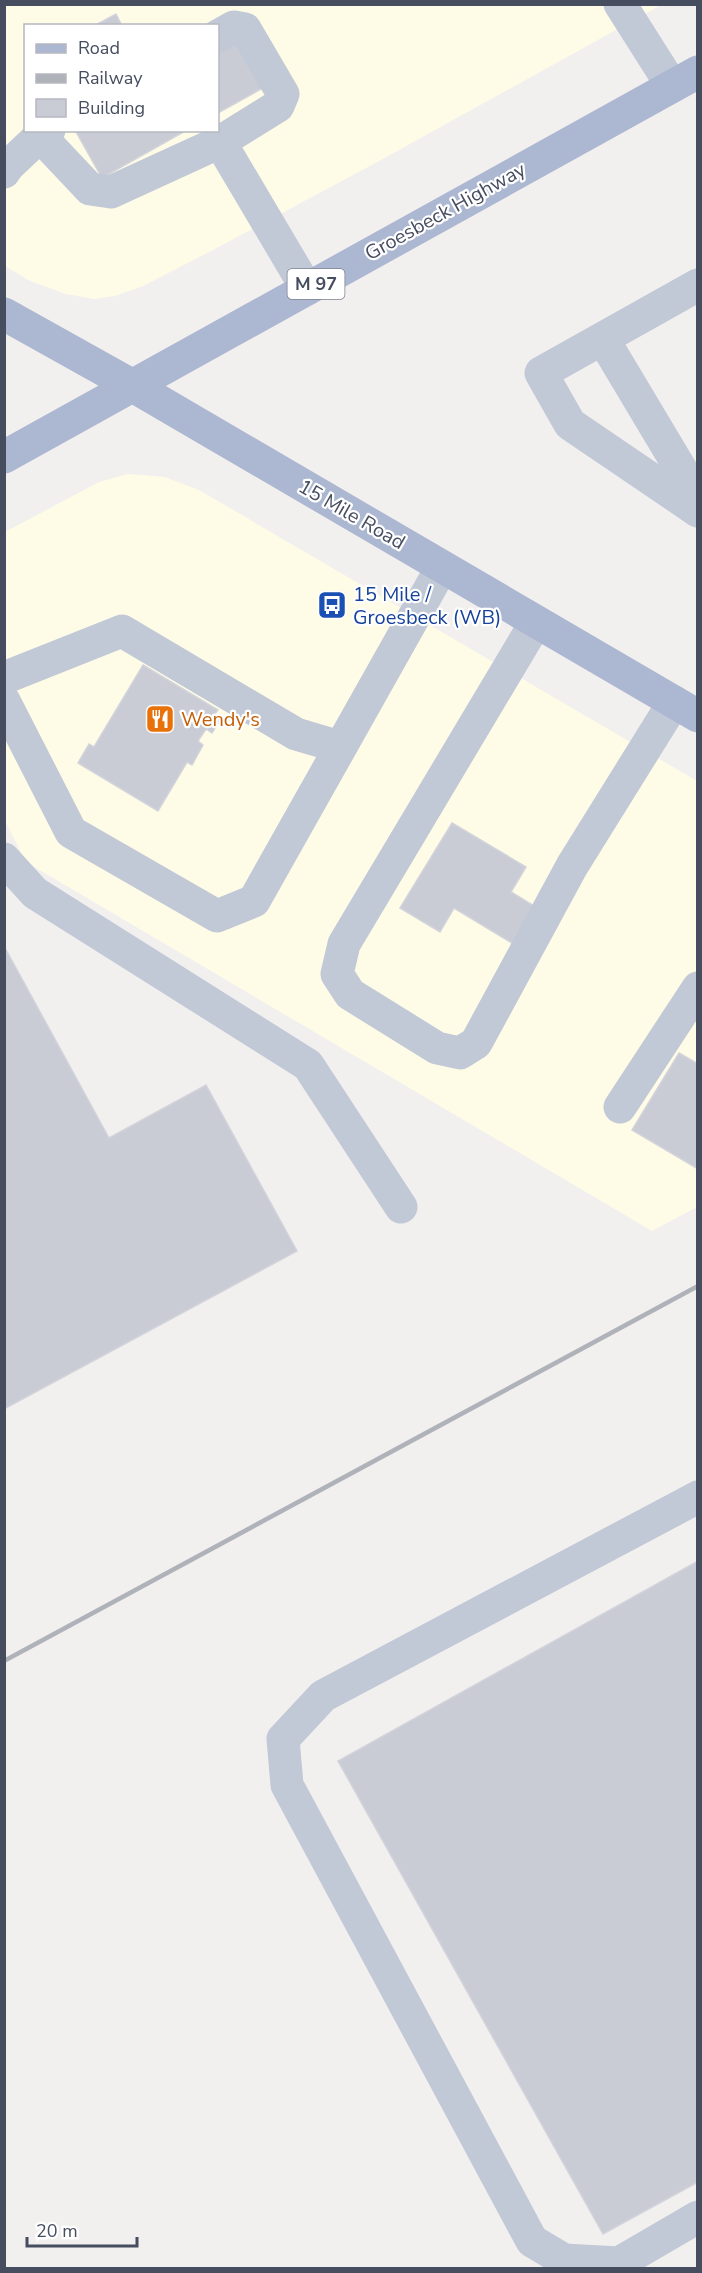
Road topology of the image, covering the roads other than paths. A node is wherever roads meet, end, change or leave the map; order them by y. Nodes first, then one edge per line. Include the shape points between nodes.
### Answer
1 (620, 4) edge
2 (219, 35) edge
3 (685, 79) edge
4 (44, 133) edge
5 (220, 142) junction
6 (4, 172) edge
7 (698, 285) edge
8 (307, 289) junction
9 (4, 314) edge
10 (603, 339) junction
11 (133, 386) junction
12 (4, 457) edge
13 (698, 498) edge
14 (698, 511) edge
15 (442, 567) junction
16 (536, 622) junction
17 (4, 678) edge
18 (4, 701) edge
19 (686, 709) edge
20 (340, 747) junction
21 (4, 859) edge
22 (698, 987) edge
23 (620, 1107) dead end
24 (401, 1207) dead end
25 (698, 1497) edge
26 (698, 2217) edge

1 - 3 lane
2 - 5 lane via 234,27 245,29 283,94 278,106
3 - 8 main road, Groesbeck Highway / M 97
4 - 5 lane via 90,189 111,192
4 - 6 lane
5 - 8 lane
7 - 10 lane
8 - 11 main road, Groesbeck Highway / M 97
9 - 11 main road, 15 Mile Road
10 - 13 lane
10 - 14 lane via 541,373 570,424
11 - 12 main road, Groesbeck Highway / M 97
11 - 15 main road, 15 Mile Road
15 - 16 main road, 15 Mile Road
15 - 20 lane
16 - 19 main road, 15 Mile Road
16 - 19 lane via 344,944 337,975 350,994 436,1048 460,1053 476,1043 572,866
17 - 20 lane via 122,631 296,734
18 - 20 lane via 71,832 217,916 254,901
21 - 24 lane via 35,893 308,1065
22 - 23 lane
25 - 26 lane via 323,1696 283,1739 287,1785 532,2241 564,2260 619,2263

